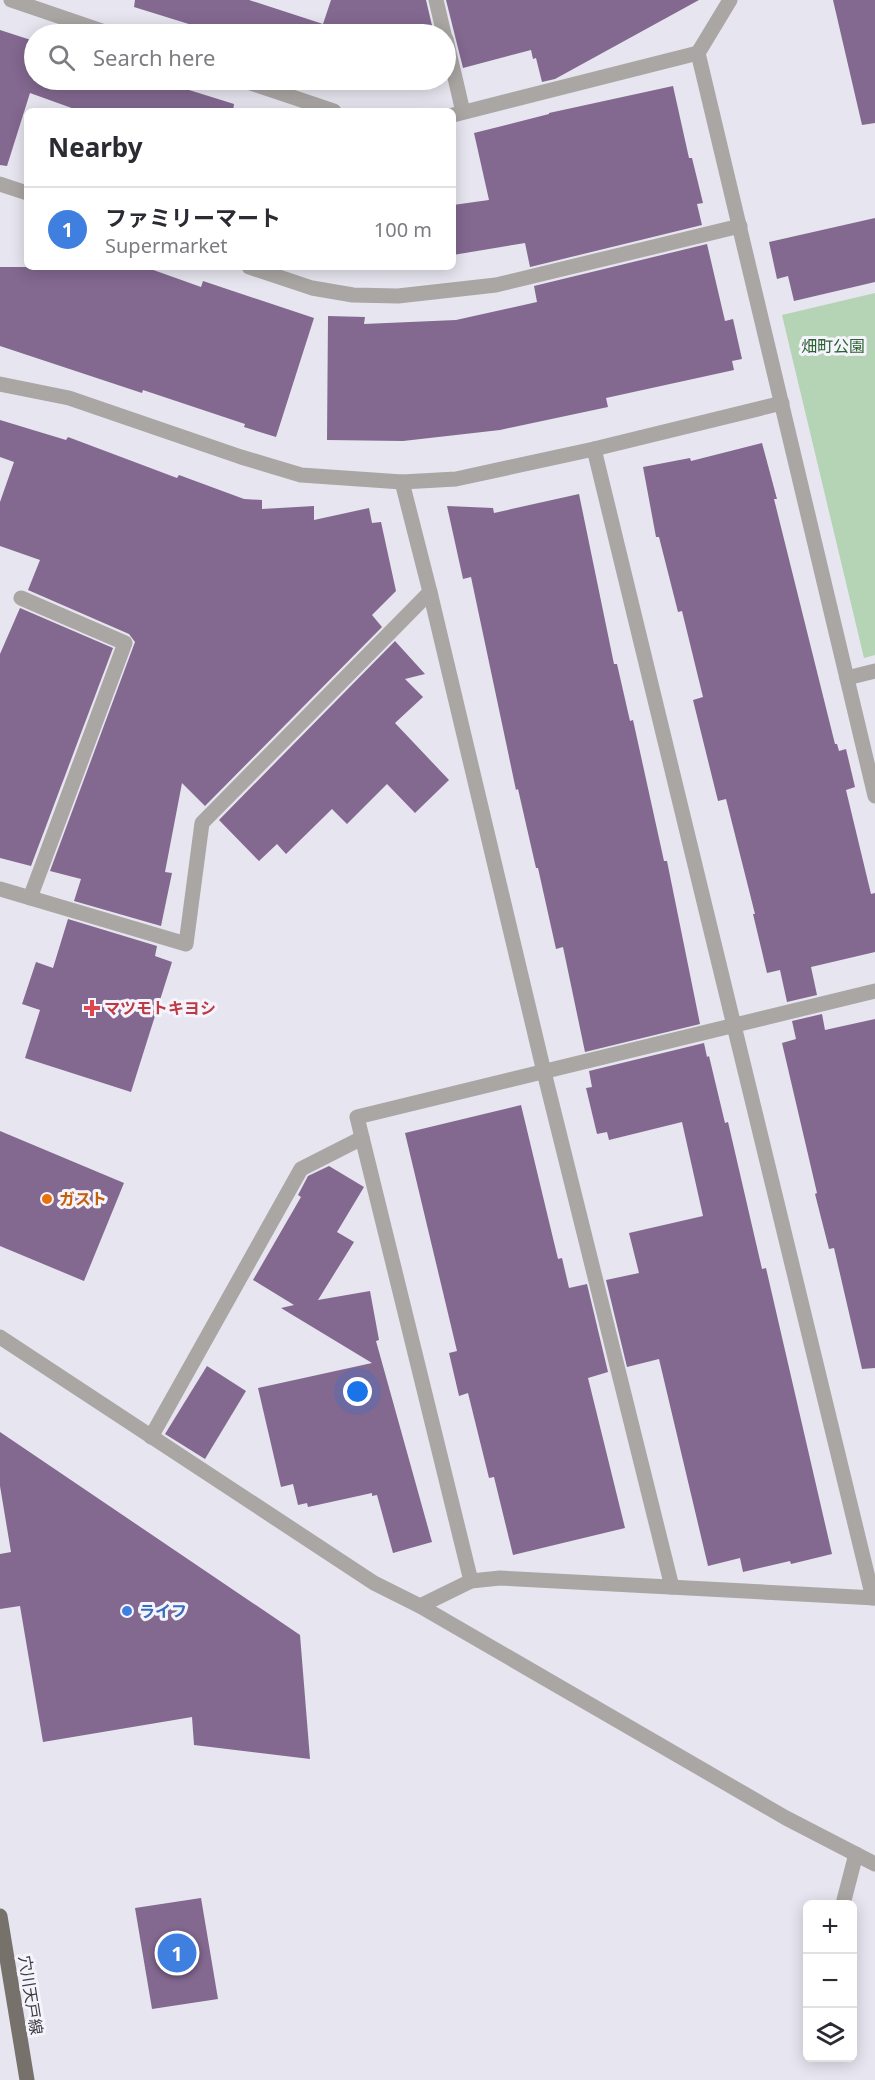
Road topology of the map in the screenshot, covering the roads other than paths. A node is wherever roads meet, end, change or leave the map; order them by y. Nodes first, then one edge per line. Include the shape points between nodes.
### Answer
1 (11, 0) edge
2 (436, 0) edge
3 (730, 0) edge
4 (82, 24) edge
5 (442, 24) edge
6 (698, 53) junction
7 (272, 90) edge
8 (454, 90) edge
9 (325, 108) edge
10 (458, 113) edge
11 (0, 184) edge
12 (24, 192) edge
13 (740, 226) junction
14 (258, 270) edge
15 (0, 384) edge
16 (782, 402) junction
17 (594, 449) junction
18 (402, 482) junction
19 (430, 592) junction
20 (21, 598) dead end
21 (875, 671) edge
22 (847, 678) junction
23 (875, 796) edge
24 (0, 889) edge
25 (30, 897) junction
26 (875, 992) edge
27 (734, 1026) junction
28 (544, 1072) junction
29 (362, 1138) junction
30 (0, 1337) edge
31 (151, 1437) junction
32 (471, 1581) junction
33 (672, 1587) junction
34 (874, 1598) edge
35 (420, 1606) junction
36 (856, 1854) junction
37 (875, 1864) edge
38 (844, 1900) edge
39 (0, 1916) edge
40 (27, 2080) edge

1 - 4 street
2 - 5 street
3 - 6 street
6 - 10 street
6 - 13 street
7 - 9 street
8 - 10 street
11 - 12 street
13 - 14 street via 496,285 398,296 353,295 312,288
13 - 16 street
15 - 18 street via 69,398 301,475
16 - 17 street
16 - 22 street
17 - 18 street via 456,479
17 - 27 street
18 - 19 street
19 - 25 street via 202,823 186,944
19 - 28 street
20 - 25 street via 125,643
21 - 22 street
22 - 23 street
24 - 25 street
26 - 27 street
27 - 28 street
27 - 34 street
28 - 29 street via 357,1117
28 - 33 street
29 - 31 street via 301,1169
29 - 32 street
30 - 31 street
31 - 35 street via 374,1583
32 - 33 street via 500,1578
32 - 35 street
33 - 34 street
35 - 36 street via 786,1818
36 - 37 street
36 - 38 street
39 - 40 main road, 穴川天戸線

